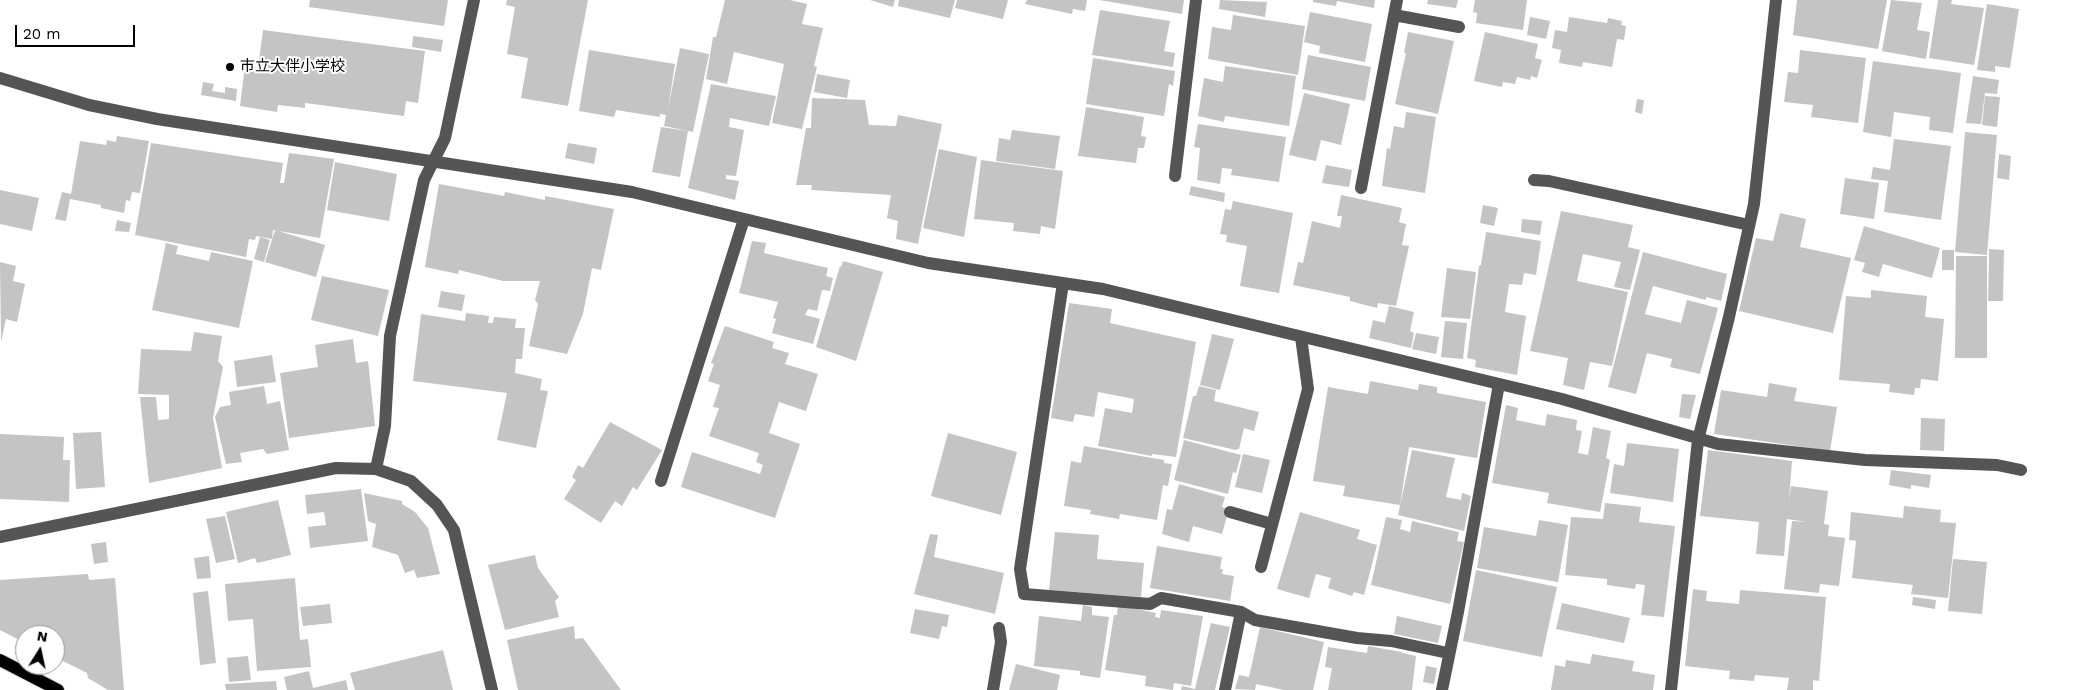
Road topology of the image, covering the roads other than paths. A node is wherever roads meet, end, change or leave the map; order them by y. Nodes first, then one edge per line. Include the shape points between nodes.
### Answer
1 (474, 0) edge
2 (1196, 0) edge
3 (1397, 0) edge
4 (1776, 0) edge
5 (1394, 15) junction
6 (1459, 28) dead end
7 (0, 78) edge
8 (434, 161) junction
9 (1175, 176) dead end
10 (1534, 180) dead end
11 (1361, 188) dead end
12 (744, 219) junction
13 (1749, 225) junction
14 (1063, 283) junction
15 (1301, 337) junction
16 (1500, 384) junction
17 (1698, 439) junction
18 (376, 468) junction
19 (2021, 470) dead end
20 (661, 481) dead end
21 (1230, 512) dead end
22 (1272, 524) junction
23 (0, 538) edge
24 (1261, 567) dead end
25 (1241, 612) junction
26 (999, 628) dead end
27 (1448, 653) junction
28 (0, 660) edge
29 (58, 690) edge
30 (492, 690) edge
31 (993, 690) edge
32 (1226, 690) edge
33 (1442, 690) edge
34 (1671, 690) edge

1 - 8 street via 445,138
2 - 9 street
3 - 5 street
4 - 13 street
5 - 6 street
5 - 11 street
7 - 8 street via 89,105 157,119
8 - 12 street via 632,192
8 - 18 street via 424,180 390,336 385,426
10 - 13 street
12 - 14 street via 928,263
12 - 20 street
13 - 17 street
14 - 15 street
14 - 25 street via 1020,569 1024,594 1150,604 1161,598
15 - 16 street
15 - 22 street via 1308,389
16 - 17 street
16 - 27 street
17 - 19 street via 1865,460 1997,465
17 - 34 street
18 - 23 street via 336,468
18 - 30 street via 411,481 437,505 454,530
21 - 22 street
22 - 24 street
25 - 27 street via 1255,620
25 - 32 street
26 - 31 street via 1000,649
27 - 33 street
28 - 29 main road

